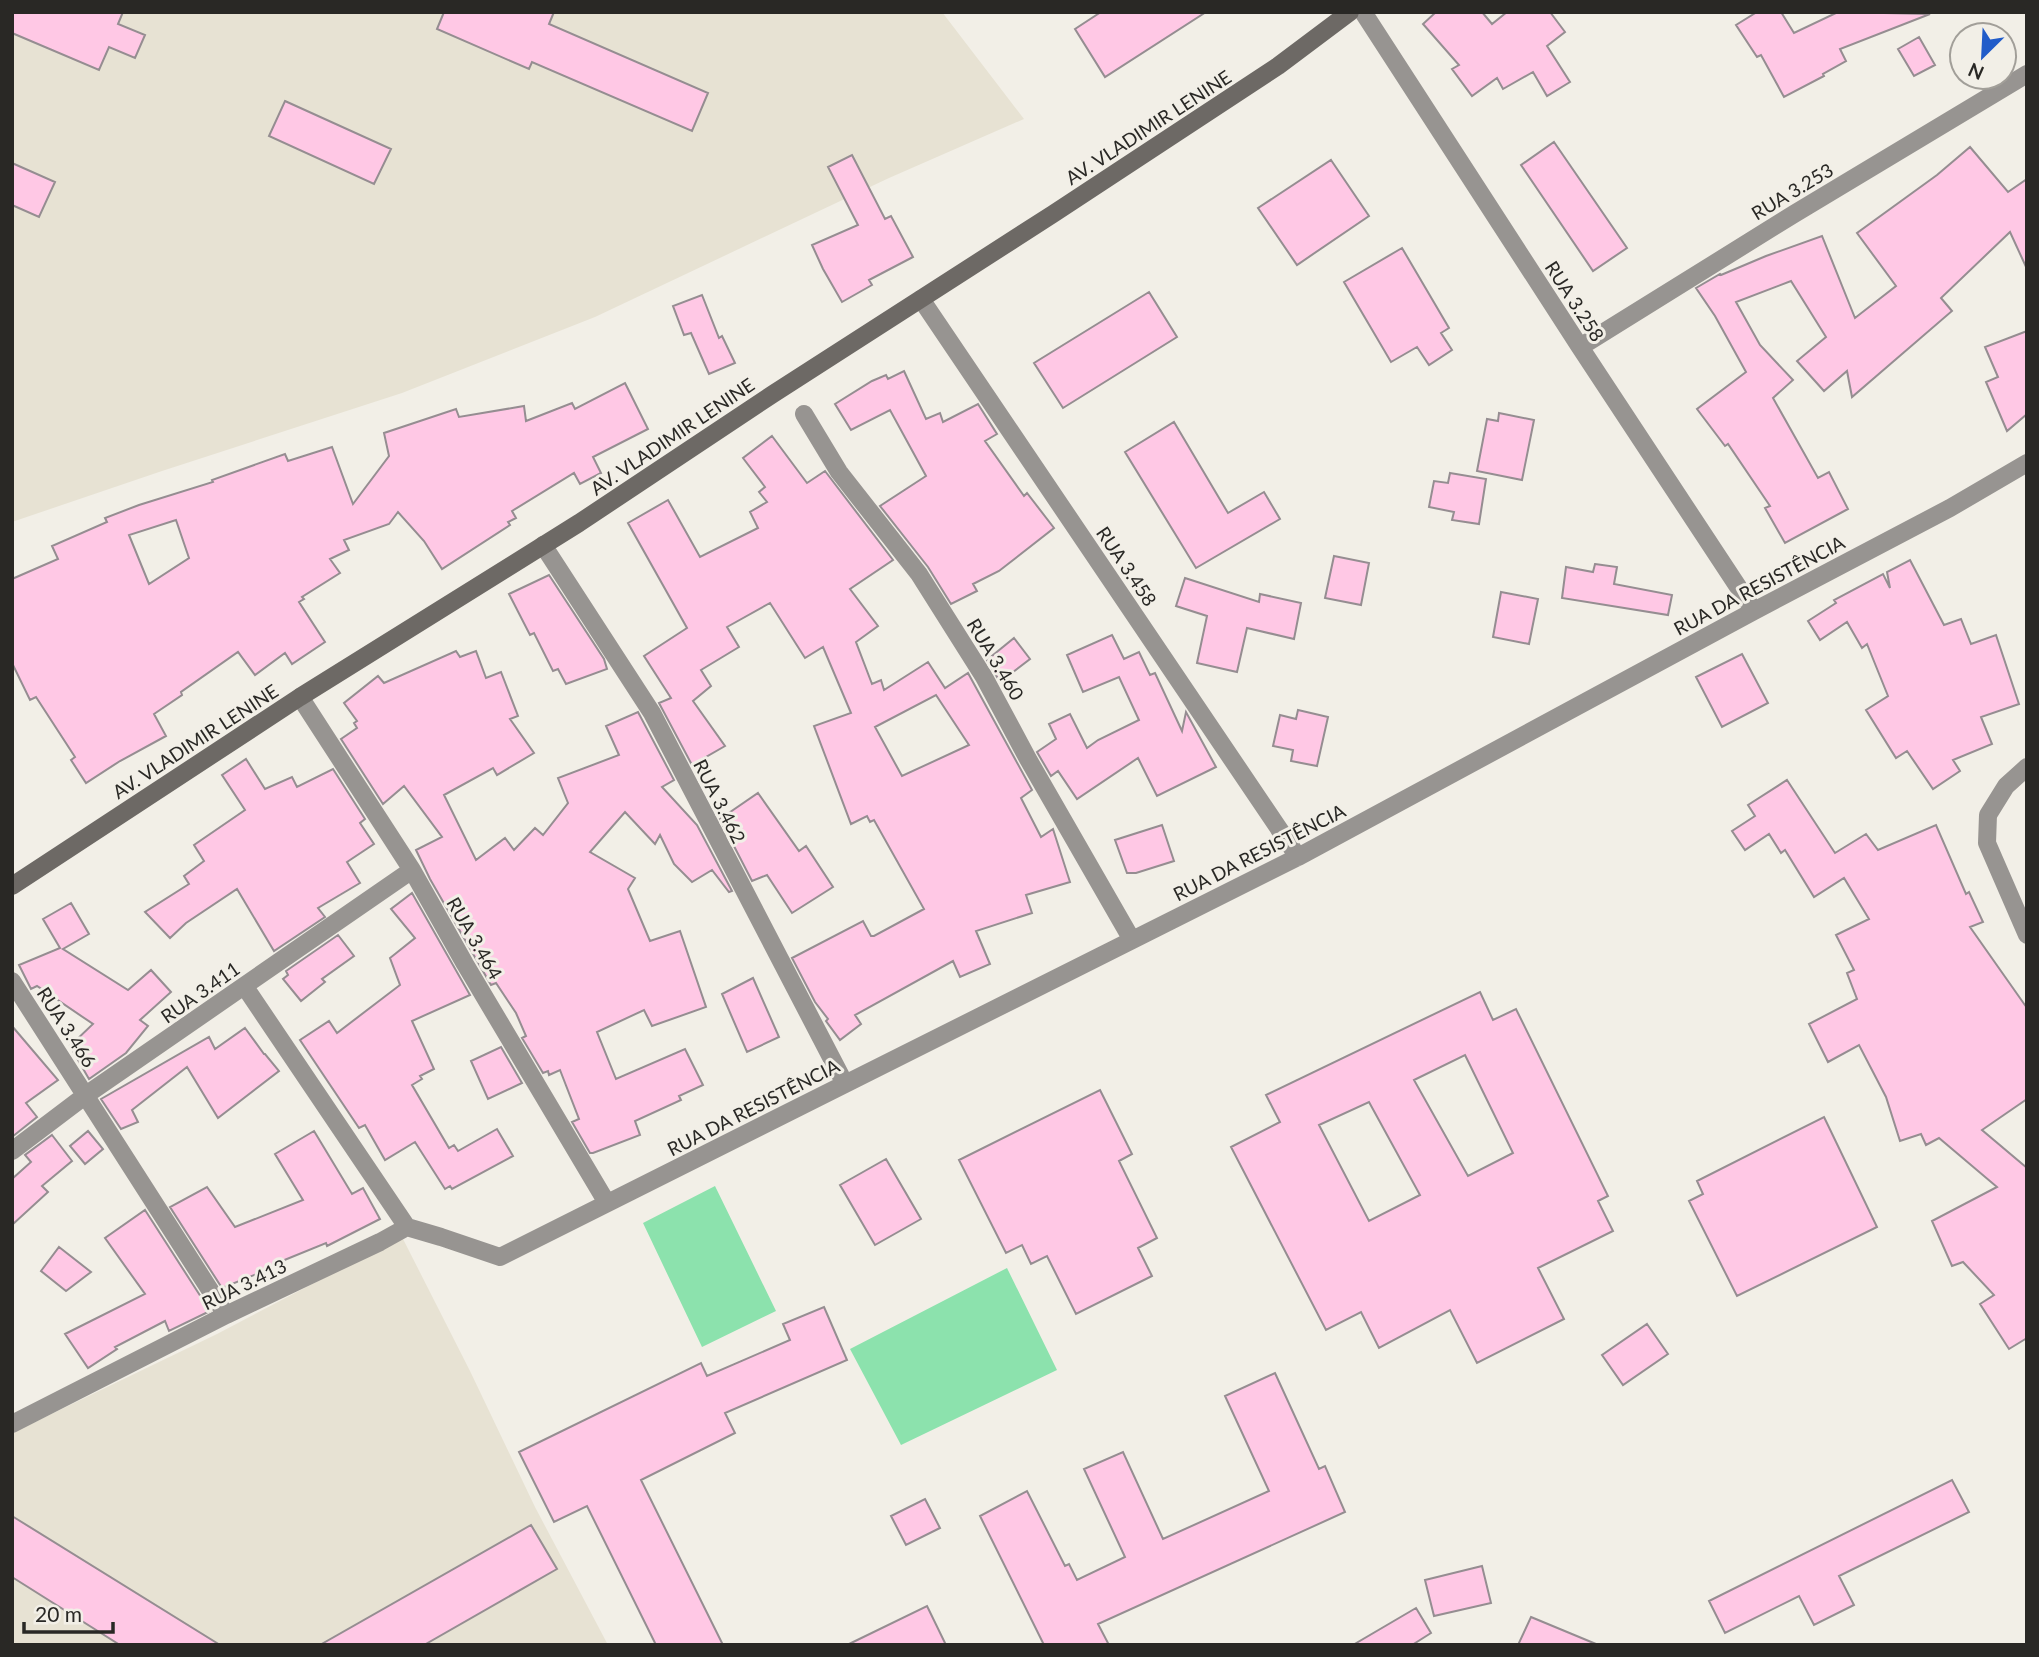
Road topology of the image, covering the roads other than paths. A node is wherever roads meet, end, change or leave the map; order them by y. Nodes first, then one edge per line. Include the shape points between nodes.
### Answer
1 (1350, 12) edge
2 (1363, 12) edge
3 (2027, 74) edge
4 (921, 299) junction
5 (1580, 347) junction
6 (804, 414) dead end
7 (2027, 463) edge
8 (543, 545) junction
9 (1754, 611) junction
10 (300, 697) junction
11 (2027, 767) edge
12 (1298, 857) junction
13 (412, 870) junction
14 (12, 886) edge
15 (2027, 935) edge
16 (1132, 940) junction
17 (12, 981) edge
18 (245, 987) junction
19 (845, 1084) junction
20 (86, 1096) junction
21 (12, 1151) edge
22 (607, 1203) junction
23 (407, 1227) junction
24 (226, 1315) junction
25 (12, 1424) edge

1 - 4 main road, AV. VLADIMIR LENINE via 1278,66
2 - 5 street, RUA 3.258
3 - 5 street, RUA 3.253
4 - 8 main road, AV. VLADIMIR LENINE
4 - 12 street, RUA 3.458
5 - 9 street, RUA 3.258
6 - 16 street, RUA 3.460 via 839,472 919,574 977,666
7 - 9 street, RUA DA RESISTÊNCIA
8 - 10 main road, AV. VLADIMIR LENINE
8 - 19 street, RUA 3.462 via 652,713
9 - 12 street, RUA DA RESISTÊNCIA
10 - 13 street, RUA 3.464
10 - 14 main road, AV. VLADIMIR LENINE
11 - 15 street via 2006,786 1988,815 1987,843
12 - 16 street, RUA DA RESISTÊNCIA
13 - 18 street, RUA 3.411
13 - 22 street, RUA 3.464
16 - 19 street, RUA DA RESISTÊNCIA
17 - 20 street, RUA 3.466
18 - 20 street, RUA 3.411
18 - 23 street
19 - 22 street, RUA DA RESISTÊNCIA
20 - 21 street, RUA 3.411
20 - 24 street, RUA 3.466
22 - 23 street, RUA DA RESISTÊNCIA via 500,1258
23 - 24 street, RUA 3.413
24 - 25 street, RUA 3.413

